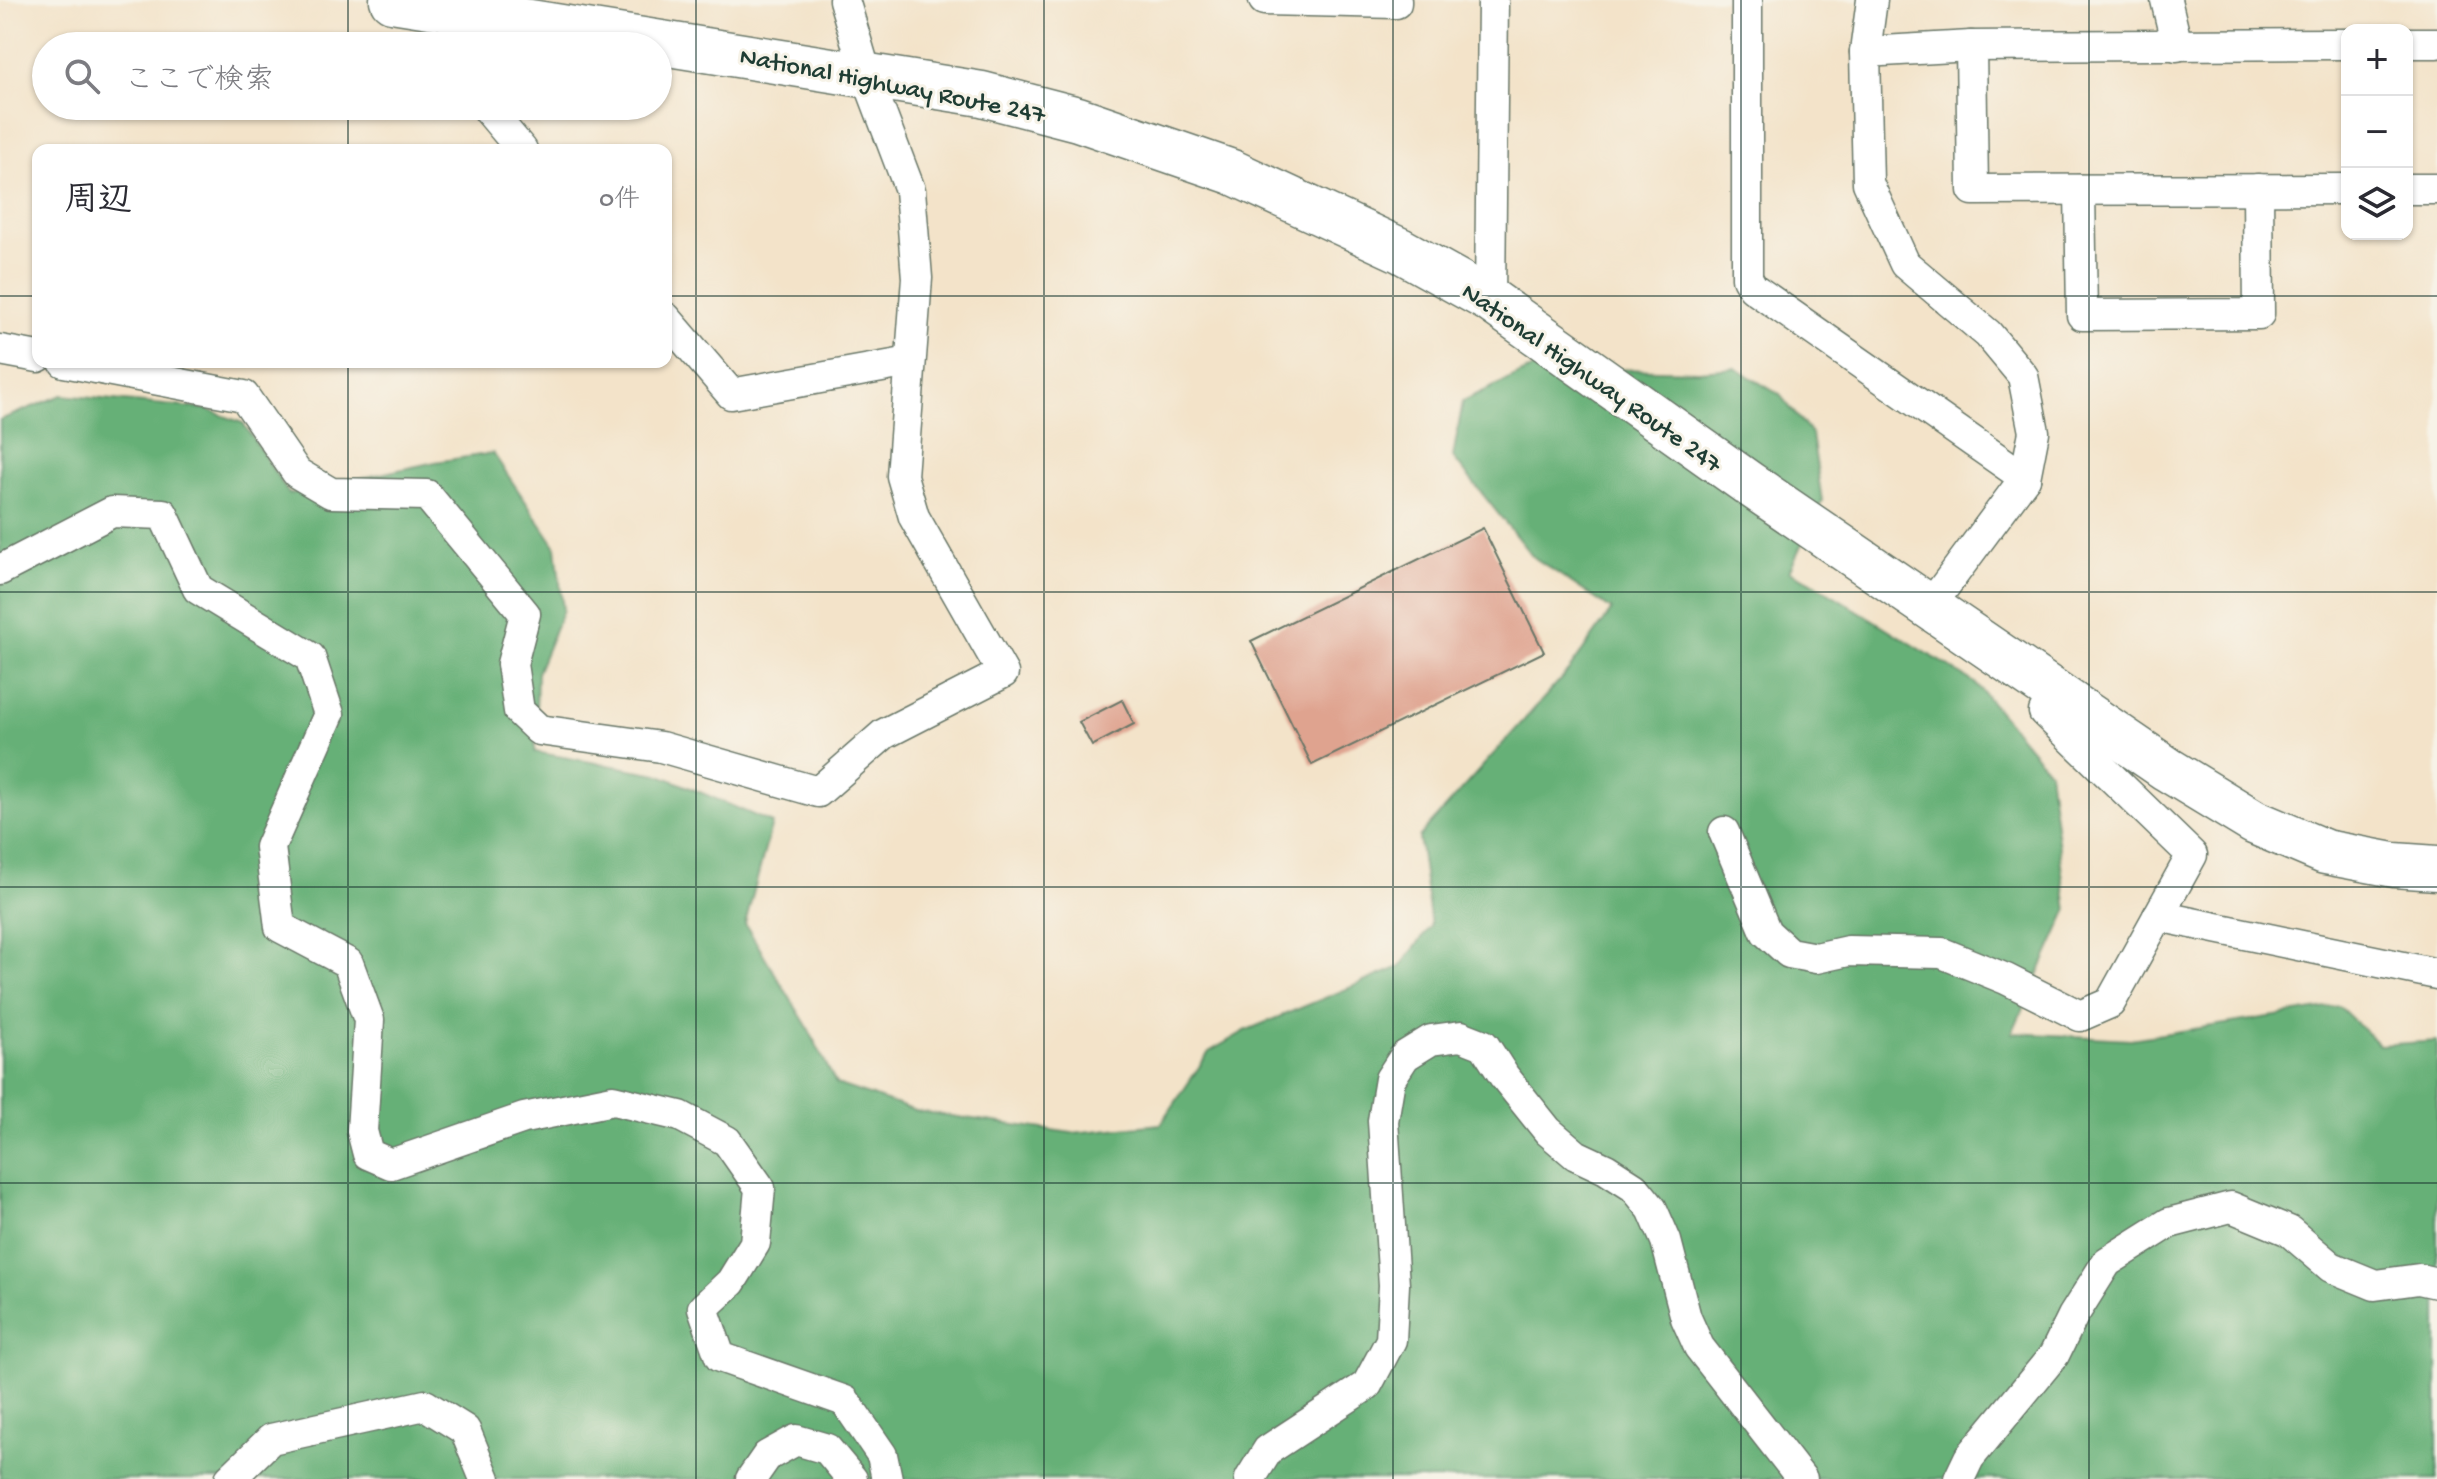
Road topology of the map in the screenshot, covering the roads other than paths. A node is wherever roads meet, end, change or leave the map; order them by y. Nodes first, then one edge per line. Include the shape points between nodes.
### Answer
1 (392, 0) edge
2 (844, 0) edge
3 (1264, 0) edge
4 (1396, 0) edge
5 (1493, 0) edge
6 (1747, 0) edge
7 (1872, 0) edge
8 (2166, 0) edge
9 (495, 31) edge
10 (2413, 43) edge
11 (2437, 43) edge
12 (2341, 44) edge
13 (1971, 46) junction
14 (2177, 46) junction
15 (672, 52) edge
16 (1865, 52) junction
17 (866, 74) junction
18 (497, 120) edge
19 (517, 144) edge
20 (2258, 189) junction
21 (2341, 189) edge
22 (2413, 189) edge
23 (2437, 189) edge
24 (2080, 190) junction
25 (1490, 300) junction
26 (672, 325) edge
27 (0, 350) edge
28 (32, 356) edge
29 (910, 362) junction
30 (96, 368) edge
31 (2025, 478) junction
32 (0, 570) edge
33 (1930, 606) junction
34 (2055, 692) junction
35 (1724, 832) dead end
36 (2437, 868) edge
37 (2158, 916) junction
38 (2437, 974) edge
39 (2437, 1283) edge
40 (230, 1479) edge
41 (485, 1479) edge
42 (751, 1479) edge
43 (852, 1479) edge
44 (887, 1479) edge
45 (1250, 1479) edge
46 (1802, 1479) edge
47 (1959, 1479) edge

1 - 9 highway, National Highway Route 247
2 - 17 street
3 - 4 street
5 - 25 street
6 - 31 street via 1747,278 1753,288
7 - 16 street
8 - 14 street
10 - 11 street
12 - 14 street
13 - 14 street
13 - 16 street
13 - 24 street via 1973,190
15 - 17 highway, National Highway Route 247
16 - 31 street via 1868,183 1905,264 1988,334 2023,376 2034,432
17 - 25 highway, National Highway Route 247 via 982,94 1078,119 1232,172 1400,250
17 - 29 street via 910,190 917,278
18 - 19 street
20 - 21 street
20 - 24 street
20 - 24 street via 2259,314 2097,315 2082,315
22 - 23 street
25 - 33 highway, National Highway Route 247
26 - 29 street via 731,394
27 - 28 street
29 - 30 street via 902,476 914,517 1003,673 884,734 818,792 661,747 539,730 519,711 512,664 525,614 427,495 331,493 297,473 244,396
31 - 33 street
32 - 44 street via 112,512 163,514 198,589 310,657 329,714 270,847 280,927 348,963 369,1020 362,1131 368,1154 391,1164 524,1118 613,1100 680,1116 727,1141 760,1188 755,1243 731,1282 703,1308 720,1357 845,1401 882,1455
33 - 34 highway, National Highway Route 247
34 - 36 highway, National Highway Route 247 via 2254,822 2325,852
34 - 37 street via 2044,712 2192,855
35 - 37 street via 1766,932 1789,953 1816,958 1848,951 1942,953 2080,1016 2110,1003
37 - 38 street
39 - 47 street via 2419,1279 2375,1285 2331,1267 2289,1231 2231,1207 2169,1223 2107,1262 2054,1355 1969,1458
40 - 41 street via 271,1439 425,1405 465,1430
42 - 43 street via 767,1456 796,1440 827,1449
45 - 46 street via 1268,1450 1367,1385 1391,1340 1394,1285 1383,1121 1390,1079 1405,1056 1431,1040 1461,1036 1484,1045 1548,1131 1576,1155 1634,1187 1652,1209 1699,1347

